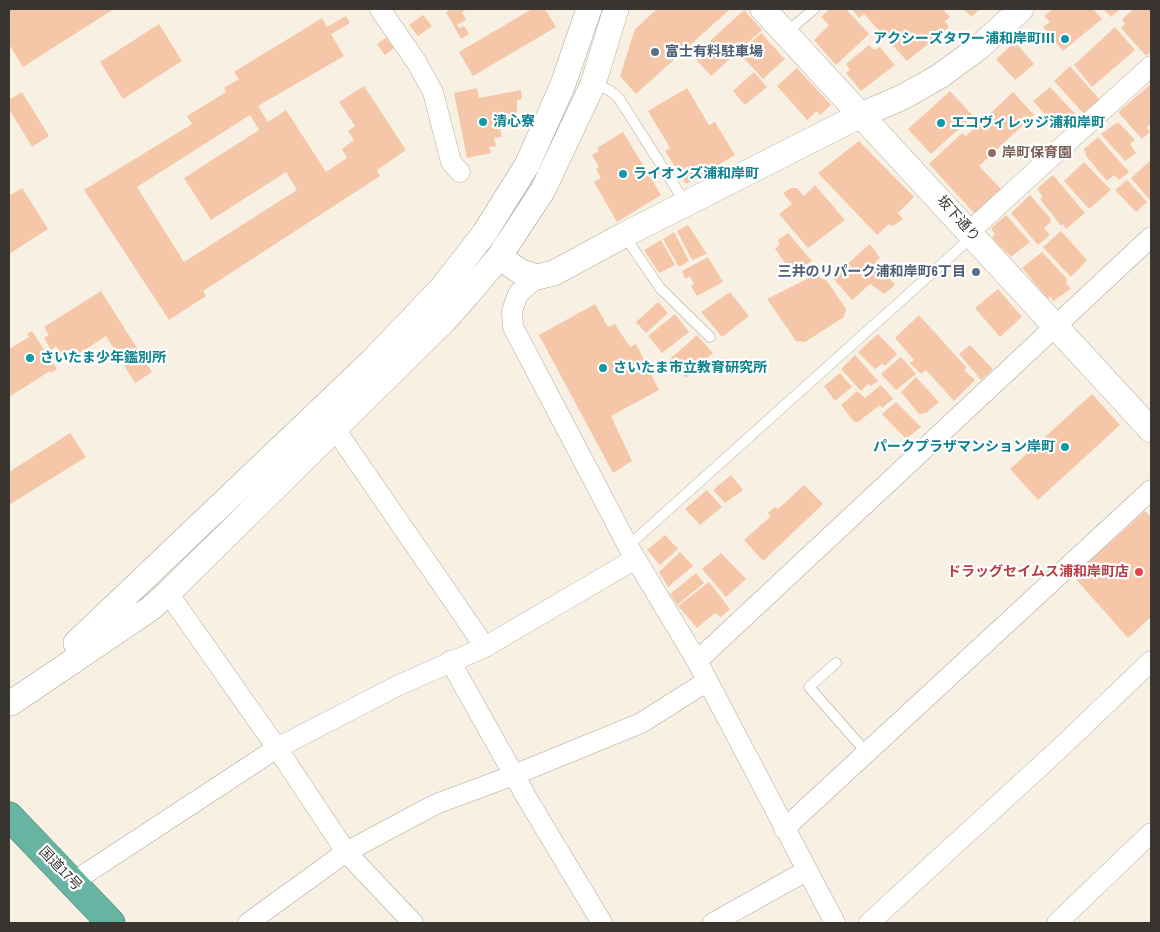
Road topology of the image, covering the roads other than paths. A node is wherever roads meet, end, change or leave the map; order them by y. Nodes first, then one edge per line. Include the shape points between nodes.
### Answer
1 (380, 9) edge
2 (589, 9) edge
3 (616, 9) edge
4 (763, 9) edge
5 (814, 9) edge
6 (1021, 9) edge
7 (786, 33) junction
8 (1151, 66) edge
9 (593, 84) junction
10 (862, 115) junction
11 (460, 172) dead end
12 (687, 205) junction
13 (971, 234) junction
14 (624, 235) junction
15 (1151, 237) edge
16 (499, 256) junction
17 (537, 277) junction
18 (1056, 326) junction
19 (710, 337) dead end
20 (335, 429) junction
21 (1151, 430) edge
22 (1151, 490) edge
23 (631, 553) junction
24 (168, 593) junction
25 (485, 647) junction
26 (450, 661) junction
27 (697, 661) junction
28 (1151, 661) edge
29 (836, 664) dead end
30 (706, 682) junction
31 (10, 703) edge
32 (278, 748) junction
33 (867, 753) junction
34 (514, 775) junction
35 (9, 816) edge
36 (784, 830) junction
37 (1151, 833) edge
38 (346, 852) junction
39 (806, 871) junction
40 (73, 882) junction
41 (111, 923) edge
42 (248, 923) edge
43 (413, 923) edge
44 (602, 923) edge
45 (713, 923) edge
46 (835, 923) edge
47 (869, 923) edge
48 (1057, 923) edge

1 - 11 street via 417,62 433,92 451,162
2 - 31 street via 562,87 527,165 484,234 441,289 371,362
3 - 9 street
4 - 7 street, 坂下通り
5 - 7 lane
6 - 10 street via 977,50 940,76
7 - 10 street, 坂下通り
8 - 13 street
9 - 12 lane via 618,97
9 - 16 street via 543,190
10 - 12 street
10 - 13 street, 坂下通り
12 - 14 street
13 - 18 street, 坂下通り
13 - 23 lane
14 - 17 street via 554,273
14 - 19 lane via 660,288
15 - 18 street
16 - 17 street via 522,272
16 - 20 street via 444,321
17 - 23 street via 518,294 512,311 513,327
18 - 21 street, 坂下通り
18 - 27 street
20 - 24 street
20 - 25 street
22 - 33 street
23 - 25 street
23 - 27 street
24 - 31 street via 150,609
24 - 32 street
25 - 26 street
26 - 32 street
26 - 34 street
27 - 30 street
28 - 47 street
29 - 33 lane via 809,687
30 - 34 street via 640,722
30 - 36 street
32 - 38 street
32 - 40 street
33 - 36 street
34 - 38 street via 436,804
34 - 44 street
35 - 40 highway, 国道17号
36 - 39 street
37 - 48 street
38 - 42 street
38 - 43 street
39 - 45 street
39 - 46 street
40 - 41 highway, 国道17号

